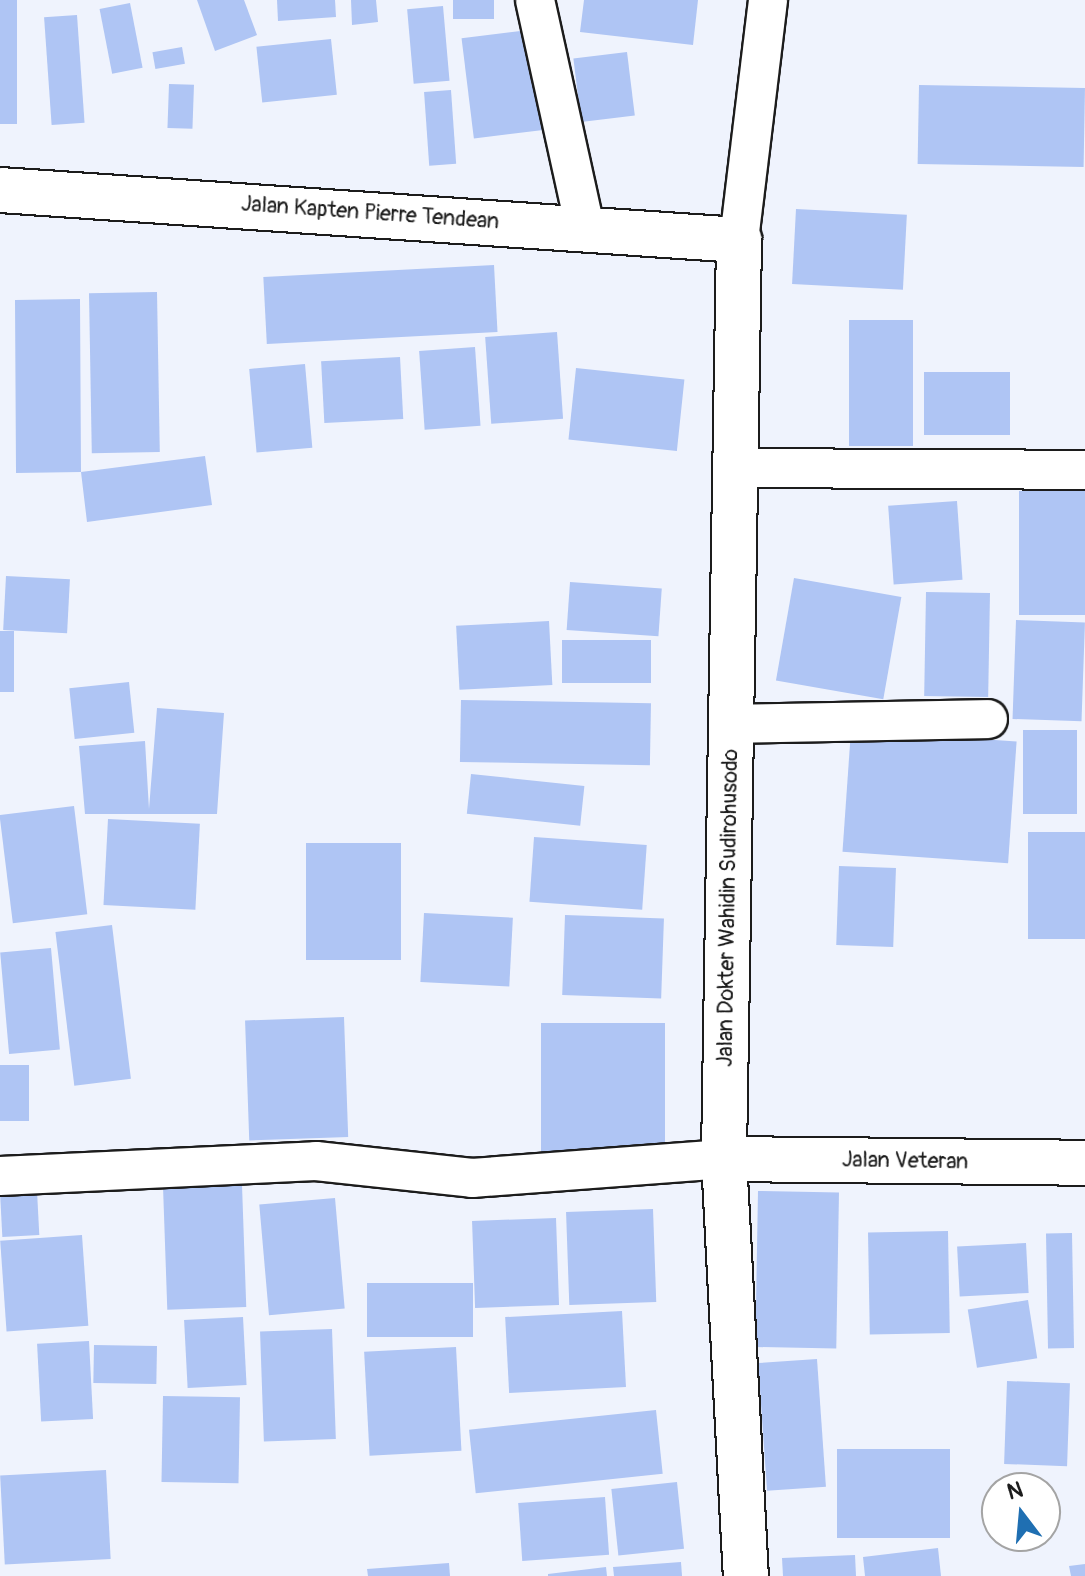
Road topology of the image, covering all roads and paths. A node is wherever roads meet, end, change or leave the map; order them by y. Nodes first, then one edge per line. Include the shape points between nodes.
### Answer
1 (535, 0) edge
2 (768, 0) edge
3 (0, 190) edge
4 (585, 228) junction
5 (739, 240) junction
6 (736, 468) junction
7 (1085, 470) edge
8 (988, 719) dead end
9 (732, 724) junction
10 (724, 1159) junction
11 (1085, 1163) edge
12 (0, 1176) edge
13 (746, 1576) edge

1 - 4 street
2 - 5 street
3 - 4 main road, Jalan Kapten Pierre Tendean
4 - 5 main road, Jalan Kapten Pierre Tendean
5 - 6 main road, Jalan Dokter Wahidin Sudirohusodo
6 - 7 street
6 - 9 main road, Jalan Dokter Wahidin Sudirohusodo
8 - 9 street
9 - 10 main road, Jalan Dokter Wahidin Sudirohusodo
10 - 11 main road, Jalan Veteran
10 - 12 street via 472,1178 316,1161
10 - 13 main road, Jalan Dokter Wahidin Sudirohusodo

